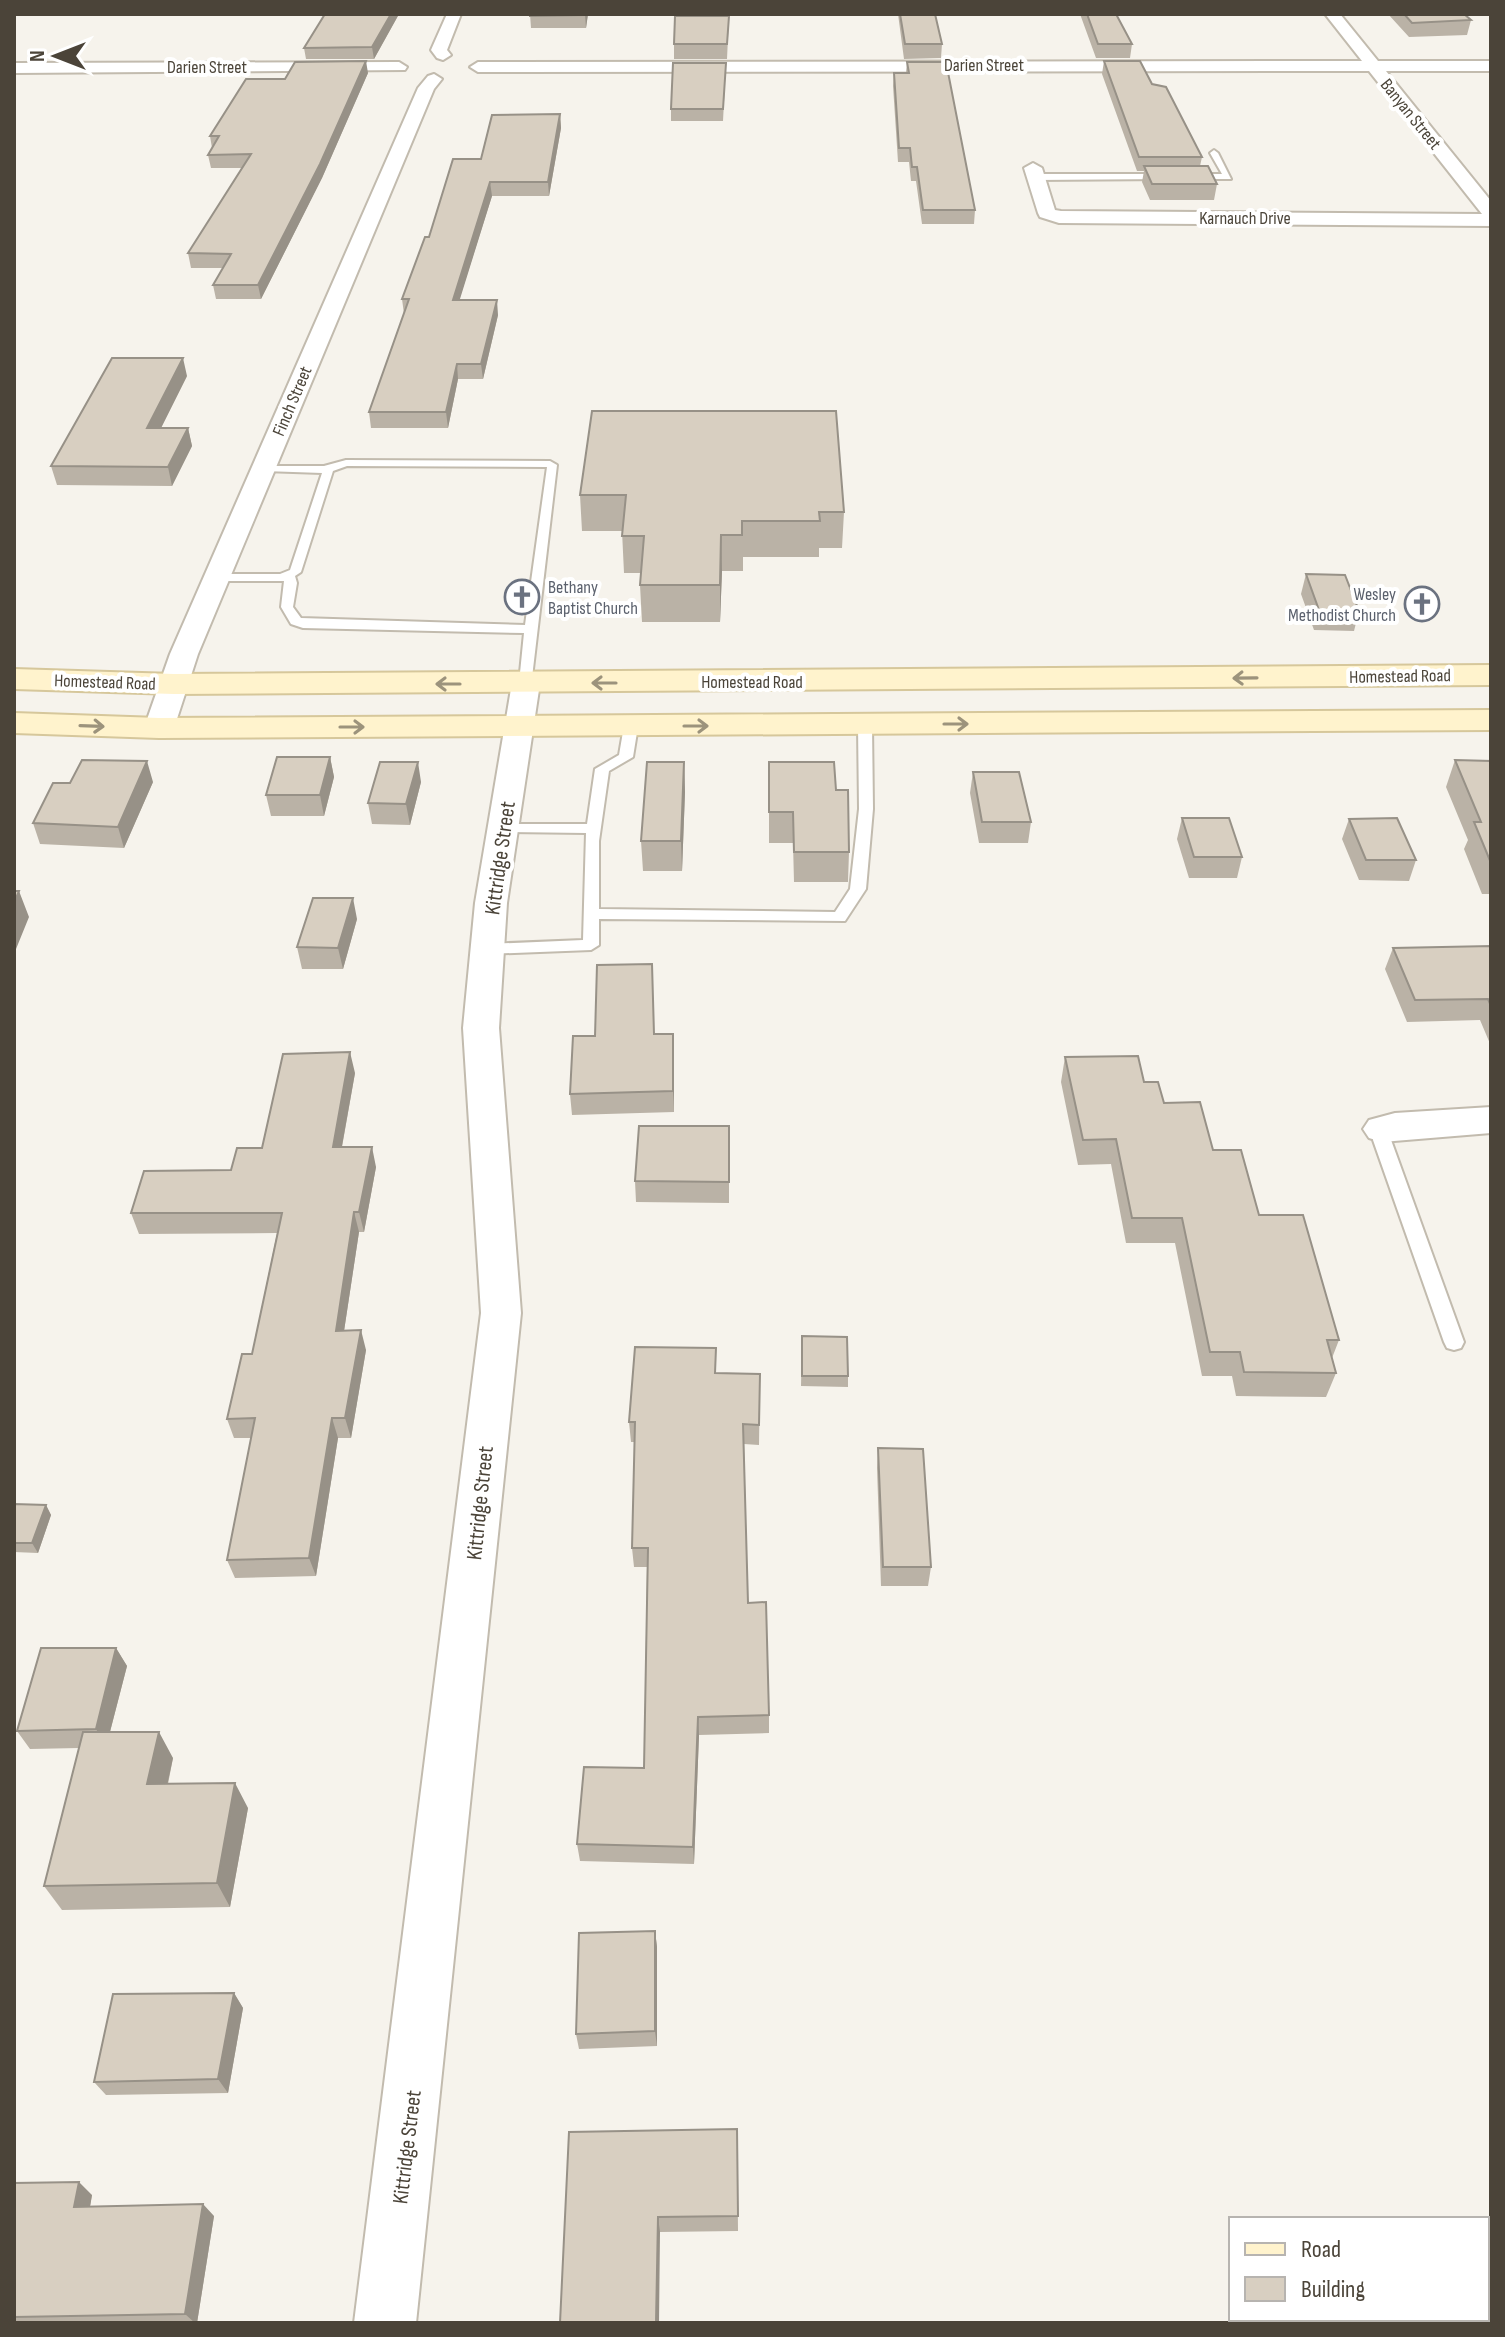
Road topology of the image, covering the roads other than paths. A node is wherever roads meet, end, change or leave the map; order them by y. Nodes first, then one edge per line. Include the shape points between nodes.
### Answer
1 (454, 14) edge
2 (1332, 14) edge
3 (410, 62) junction
4 (462, 62) junction
5 (1372, 65) junction
6 (1491, 66) edge
7 (14, 68) edge
8 (1214, 153) dead end
9 (1035, 173) joint
10 (1171, 177) edge
11 (1185, 177) edge
12 (1491, 213) edge
13 (1491, 220) edge
14 (264, 468) junction
15 (326, 469) junction
16 (289, 576) junction
17 (217, 578) junction
18 (531, 629) junction
19 (1491, 675) edge
20 (1296, 677) junction
21 (14, 679) edge
22 (850, 681) junction
23 (174, 684) junction
24 (523, 705) junction
25 (1491, 720) edge
26 (1311, 721) junction
27 (14, 723) edge
28 (859, 725) junction
29 (631, 726) junction
30 (159, 728) junction
31 (503, 828) junction
32 (593, 829) junction
33 (591, 914) junction
34 (487, 949) junction
35 (1491, 1120) edge
36 (1382, 1129) joint
37 (1454, 1342) dead end
38 (385, 2323) edge

1 - 4 street via 439,50
2 - 5 street, Banyan Street
3 - 4 street, Darien Street
3 - 7 street, Darien Street
3 - 14 street, Finch Street via 404,74 440,79 426,88
4 - 5 street, Darien Street
5 - 6 street, Darien Street
5 - 12 street, Banyan Street
8 - 11 lane via 1228,177
9 - 10 lane
9 - 13 street, Karnauch Drive via 1047,213 1059,217
14 - 15 lane
14 - 17 street, Finch Street
15 - 16 lane via 295,572
15 - 18 lane via 346,463 550,464
16 - 17 lane
16 - 18 lane via 287,607 303,624
17 - 23 street, Finch Street
18 - 24 lane
19 - 20 main road, Homestead Road
20 -> 22 main road, Homestead Road
20 - 26 main road
21 - 23 main road, Homestead Road
22 -> 24 main road, Homestead Road
22 - 28 main road
24 -> 23 main road, Homestead Road
23 - 30 street, Finch Street
24 - 29 main road, Homestead Road
30 -> 24 main road, Homestead Road
24 - 31 street, Kittridge Street
25 - 26 main road, Homestead Road
28 -> 26 main road, Homestead Road
27 -> 30 main road, Homestead Road
29 -> 28 main road, Homestead Road
28 - 33 lane via 866,809 858,889 839,917
29 - 32 lane via 626,757 602,769
31 - 32 lane
31 - 34 street, Kittridge Street
32 - 33 lane
33 - 34 lane via 591,945
34 - 38 street, Kittridge Street via 481,1028 501,1313
35 - 36 street
36 - 37 lane

